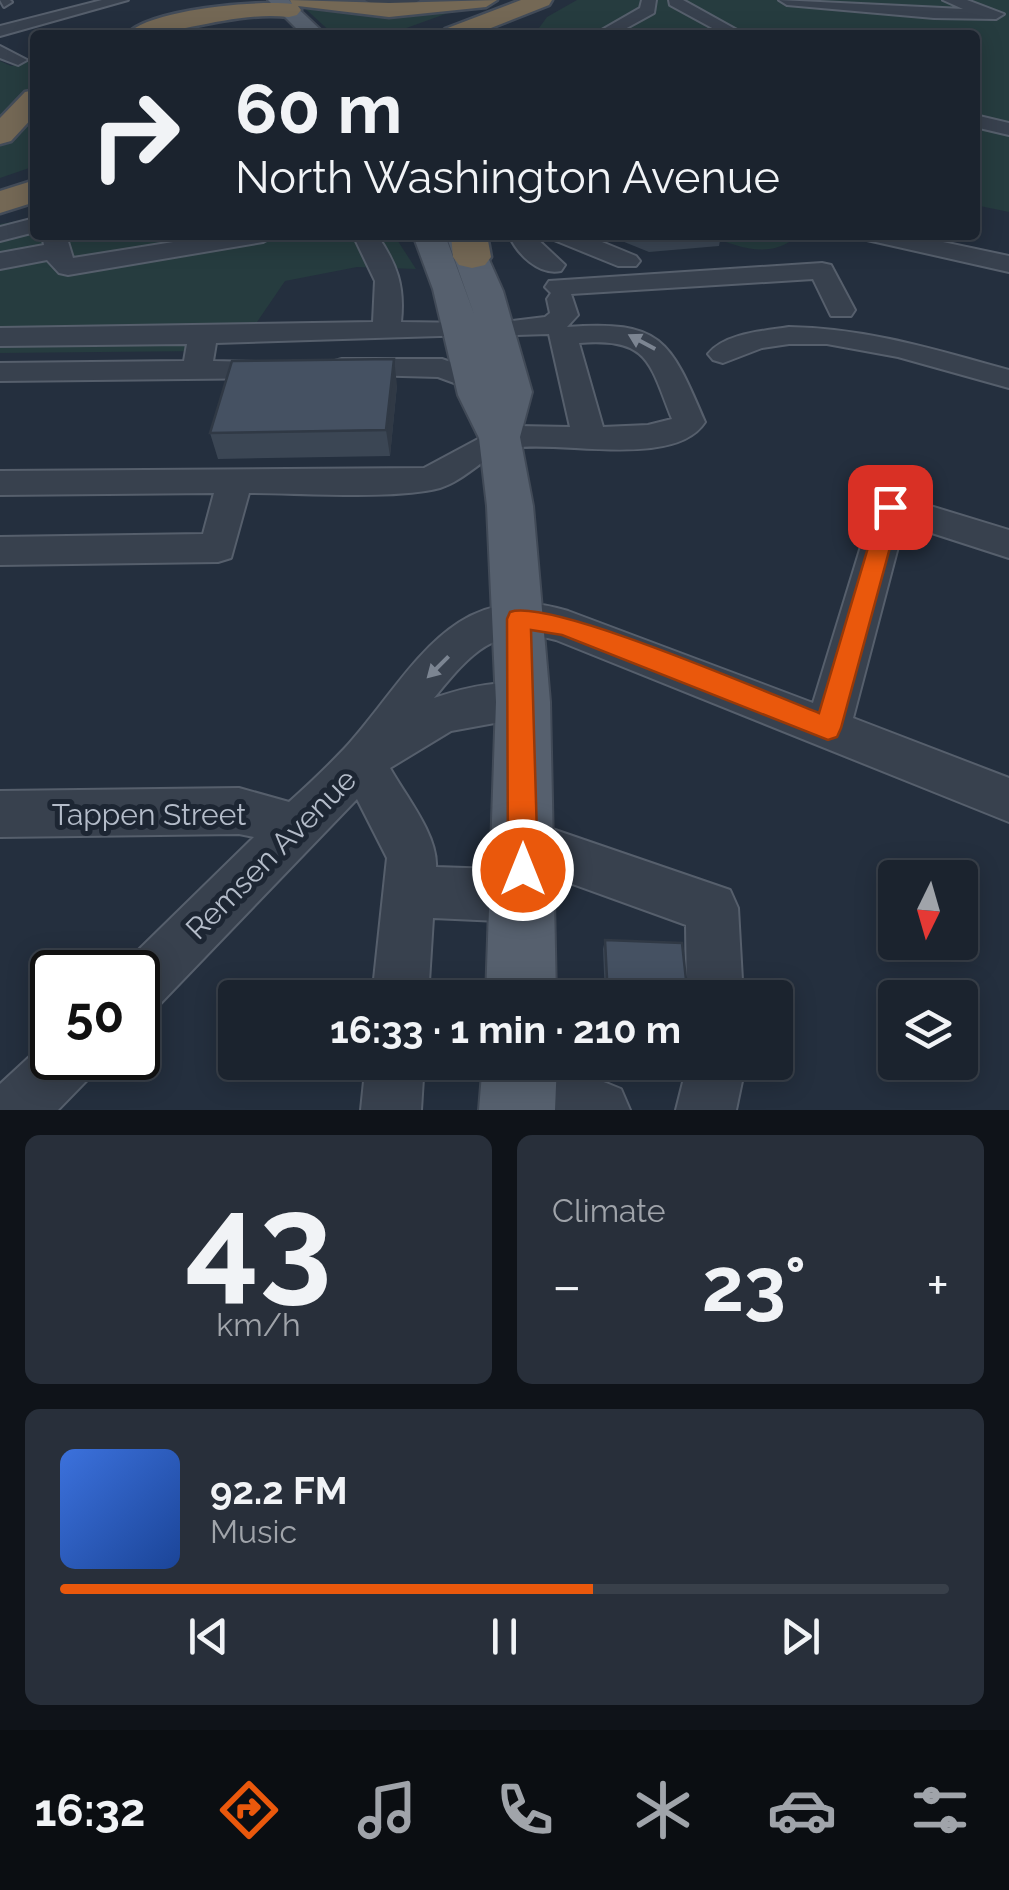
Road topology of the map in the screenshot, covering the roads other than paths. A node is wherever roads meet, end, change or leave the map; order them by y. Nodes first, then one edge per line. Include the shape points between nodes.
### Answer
1 (120, 0) edge
2 (194, 0) edge
3 (373, 0) edge
4 (412, 0) edge
5 (486, 0) edge
6 (513, 0) edge
7 (540, 0) edge
8 (557, 0) edge
9 (787, 0) edge
10 (951, 0) edge
11 (682, 1) edge
12 (277, 4) edge
13 (646, 4) edge
14 (870, 8) junction
15 (1004, 16) edge
16 (662, 25) dead end
17 (136, 30) edge
18 (154, 30) edge
19 (287, 30) edge
20 (309, 30) edge
21 (435, 30) edge
22 (465, 30) edge
23 (521, 30) edge
24 (608, 30) edge
25 (730, 30) edge
26 (867, 30) dead end
27 (0, 31) edge
28 (0, 51) edge
29 (18, 60) dead end
30 (30, 103) edge
31 (980, 122) edge
32 (1009, 129) edge
33 (0, 134) edge
34 (30, 178) edge
35 (0, 188) edge
36 (30, 192) edge
37 (0, 203) edge
38 (30, 205) edge
39 (0, 214) edge
40 (30, 226) edge
41 (0, 234) edge
42 (233, 240) edge
43 (368, 240) edge
44 (432, 240) edge
45 (525, 240) edge
46 (575, 240) edge
47 (925, 240) edge
48 (468, 242) edge
49 (56, 243) edge
50 (965, 244) edge
51 (724, 256) dead end
52 (0, 261) edge
53 (627, 261) junction
54 (1009, 264) edge
55 (555, 276) junction
56 (841, 310) dead end
57 (480, 330) junction
58 (386, 331) junction
59 (558, 331) junction
60 (204, 335) junction
61 (0, 337) edge
62 (723, 354) dead end
63 (197, 370) junction
64 (0, 372) edge
65 (1009, 379) edge
66 (476, 382) junction
67 (588, 437) junction
68 (500, 438) junction
69 (234, 482) junction
70 (0, 483) edge
71 (1009, 544) edge
72 (0, 552) edge
73 (519, 619) junction
74 (522, 702) junction
75 (828, 728) junction
76 (362, 762) junction
77 (1009, 800) edge
78 (0, 814) edge
79 (292, 832) junction
80 (523, 870) junction
81 (408, 891) junction
82 (160, 966) edge
83 (401, 980) edge
84 (522, 980) edge
85 (715, 980) edge
86 (46, 1080) edge
87 (394, 1080) edge
88 (712, 1080) edge
89 (518, 1087) edge
90 (16, 1110) edge
91 (391, 1110) edge
92 (600, 1110) edge
93 (706, 1110) edge

1 - 27 street
2 - 17 highway
3 - 4 street
5 - 12 highway via 389,10
6 - 21 highway
7 - 22 highway
8 - 23 highway
9 - 14 street
10 - 15 street
11 - 13 street
11 - 25 street
12 - 18 highway
12 - 19 main road
12 - 20 main road
13 - 16 street
13 - 24 street
14 - 15 street
14 - 26 street
28 - 29 street
30 - 33 highway
31 - 32 street
34 - 35 highway
36 - 37 highway
38 - 39 highway
40 - 41 street
42 - 49 street via 68,267
43 - 58 street via 393,292
44 - 57 main road
45 - 55 street
46 - 53 street
47 - 50 street
48 - 57 main road
49 - 52 street
50 - 54 street
51 - 53 street
53 - 55 street
55 - 56 street via 822,271
55 - 59 street via 564,311
57 - 58 street
57 - 59 street
57 - 66 main road
57 - 68 main road via 512,392
58 - 60 street
59 - 67 street
67 -> 59 street via 679,433 689,422 660,351 629,334
60 - 61 street
60 - 63 street
62 - 65 street via 756,340 822,336
63 - 64 street
63 - 66 street via 422,367
66 - 68 main road
67 - 68 street
68 - 69 street via 440,477
68 - 73 main road
69 - 70 street
69 - 72 street via 218,548
71 - 75 street via 890,507
73 - 74 main road
73 - 75 street via 565,626
73 -> 76 street, Remsen Avenue via 495,622 461,644 403,705
74 - 76 street, Remsen Avenue via 448,711
74 - 80 main road
75 - 77 street
76 - 79 street, Remsen Avenue
76 - 81 street via 412,856
78 - 79 street, Tappen Street via 239,811 270,817
79 - 82 street, Remsen Avenue
80 - 81 street
80 - 84 main road
80 - 85 street via 712,908
81 - 83 street
86 - 90 street
87 - 91 street
88 - 93 street
89 - 92 street

